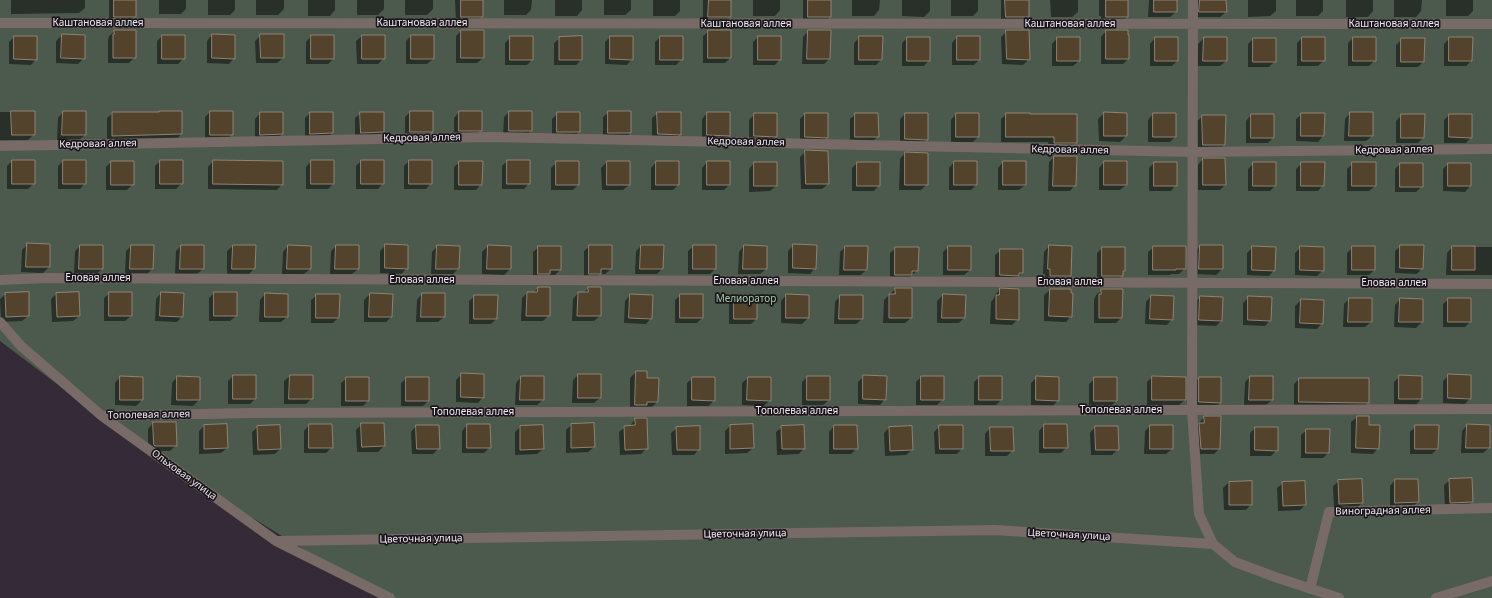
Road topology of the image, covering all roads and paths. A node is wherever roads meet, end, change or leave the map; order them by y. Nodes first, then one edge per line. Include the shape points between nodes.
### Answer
1 (1193, 0) edge
2 (0, 23) edge
3 (1193, 24) junction
4 (1492, 24) edge
5 (0, 146) edge
6 (1492, 149) edge
7 (1193, 152) junction
8 (0, 280) edge
9 (1192, 282) junction
10 (1492, 284) edge
11 (0, 322) edge
12 (1492, 409) edge
13 (1192, 410) junction
14 (102, 416) junction
15 (1492, 508) edge
16 (276, 541) junction
17 (1213, 544) junction
18 (1492, 581) edge
19 (1310, 589) junction
20 (390, 598) edge
21 (1339, 598) edge
22 (1436, 598) edge

1 - 3 street
2 - 3 street, Каштановая аллея
3 - 4 street, Каштановая аллея
3 - 7 street
5 - 7 street, Кедровая аллея via 491,137
6 - 7 street, Кедровая аллея
7 - 9 street
8 - 9 street, Еловая аллея via 62,278
9 - 10 street, Еловая аллея
9 - 13 street
11 - 14 street, Ольховая улица via 21,346
12 - 13 street, Тополевая аллея
13 - 14 street, Тополевая аллея via 267,413
13 - 17 street via 1199,514
14 - 16 street, Ольховая улица
15 - 19 street, Виноградная аллея via 1329,512
16 - 17 street, Цветочная улица via 995,530
16 - 20 street, Ольховая улица
17 - 19 street via 1235,562
18 - 22 street
19 - 21 street

